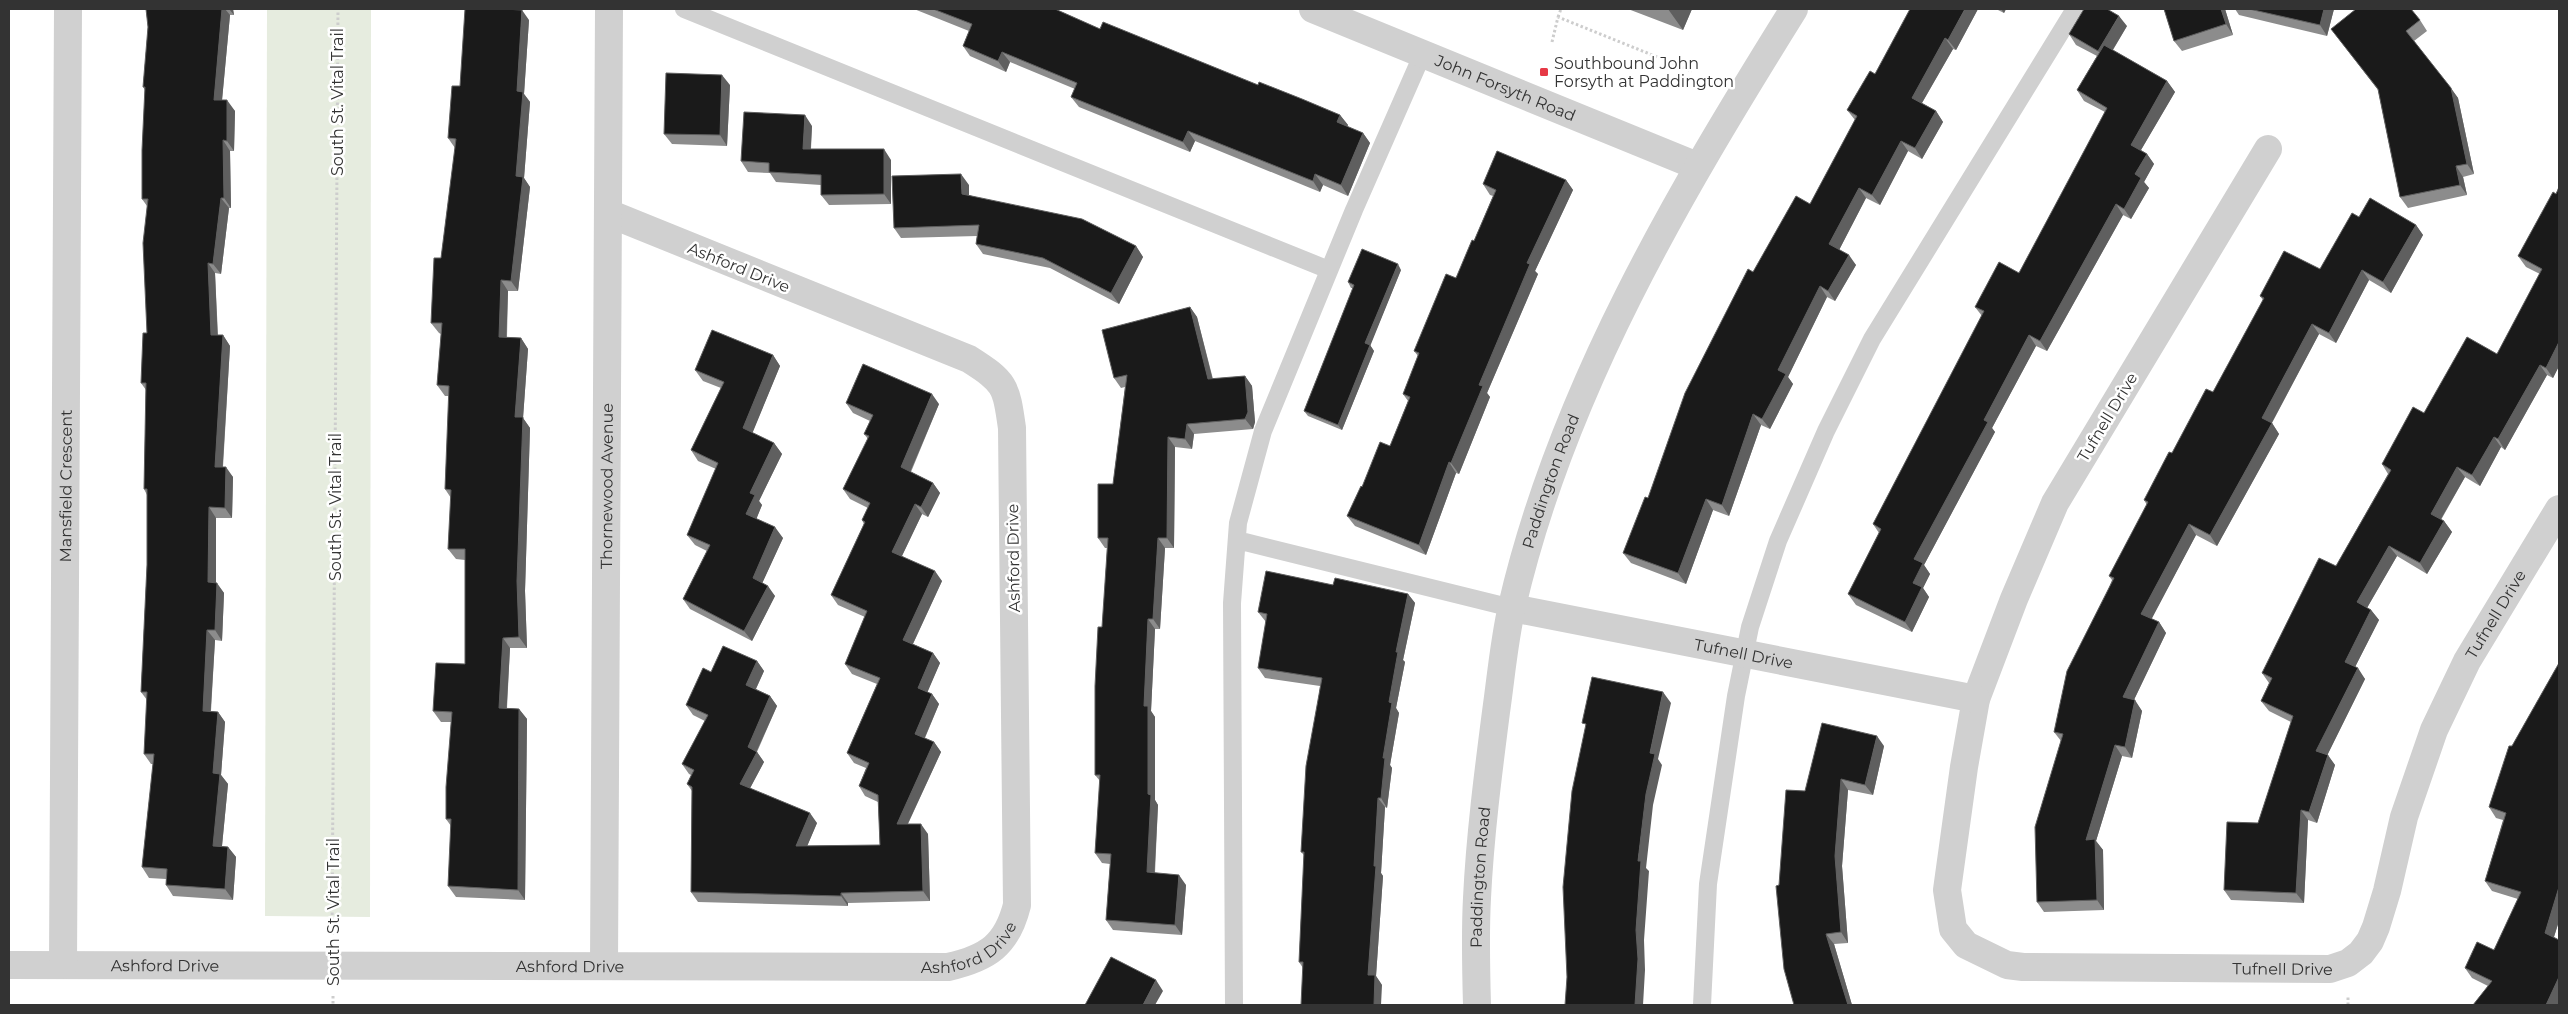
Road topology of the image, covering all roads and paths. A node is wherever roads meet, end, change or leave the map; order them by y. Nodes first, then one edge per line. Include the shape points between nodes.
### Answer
1 (68, 9) edge
2 (338, 9) edge
3 (609, 9) edge
4 (684, 9) edge
5 (1313, 9) edge
6 (1561, 9) edge
7 (1794, 9) edge
8 (2075, 9) edge
9 (1558, 17) junction
10 (1552, 42) dead end
11 (1423, 53) junction
12 (1692, 71) dead end
13 (2268, 149) dead end
14 (1698, 166) junction
15 (608, 213) junction
16 (1329, 270) junction
17 (2559, 509) edge
18 (1236, 540) junction
19 (1512, 608) junction
20 (1744, 654) junction
21 (1976, 699) junction
22 (332, 964) junction
23 (604, 964) junction
24 (9, 965) edge
25 (63, 965) junction
26 (333, 1005) edge
27 (1234, 1005) edge
28 (1476, 1005) edge
29 (1702, 1005) edge

1 - 25 street, Mansfield Crescent
2 - 22 path, South St. Vital Trail
3 - 15 street, Thornewood Avenue
4 - 16 lane
5 - 11 street, John Forsyth Road
6 - 9 path
7 - 14 street, Paddington Road
8 - 20 lane via 1891,306 1856,370 1778,541
9 - 10 path
9 - 12 path
11 - 14 street, John Forsyth Road
11 - 16 lane
13 - 21 street, Tufnell Drive via 2055,503
14 - 19 street, Paddington Road via 1617,318 1578,403 1540,511
15 - 23 street, Thornewood Avenue
15 - 23 street, Ashford Drive via 969,359 1001,382 1012,428 1017,905 1012,926 999,945 969,962 948,967
16 - 18 lane via 1263,431
17 - 21 street, Tufnell Drive via 2467,661 2434,730 2404,817 2376,927 2361,953 2348,963 2330,968 2023,967 2007,965 1966,945 1953,929 1947,890
18 - 19 lane
18 - 27 lane via 1232,603
19 - 20 street, Tufnell Drive
19 - 28 street, Paddington Road via 1483,809 1476,900
20 - 21 street, Tufnell Drive
20 - 29 lane via 1708,884
22 - 23 street, Ashford Drive
22 - 25 street, Ashford Drive
22 - 26 path, South St. Vital Trail
24 - 25 street, Ashford Drive

